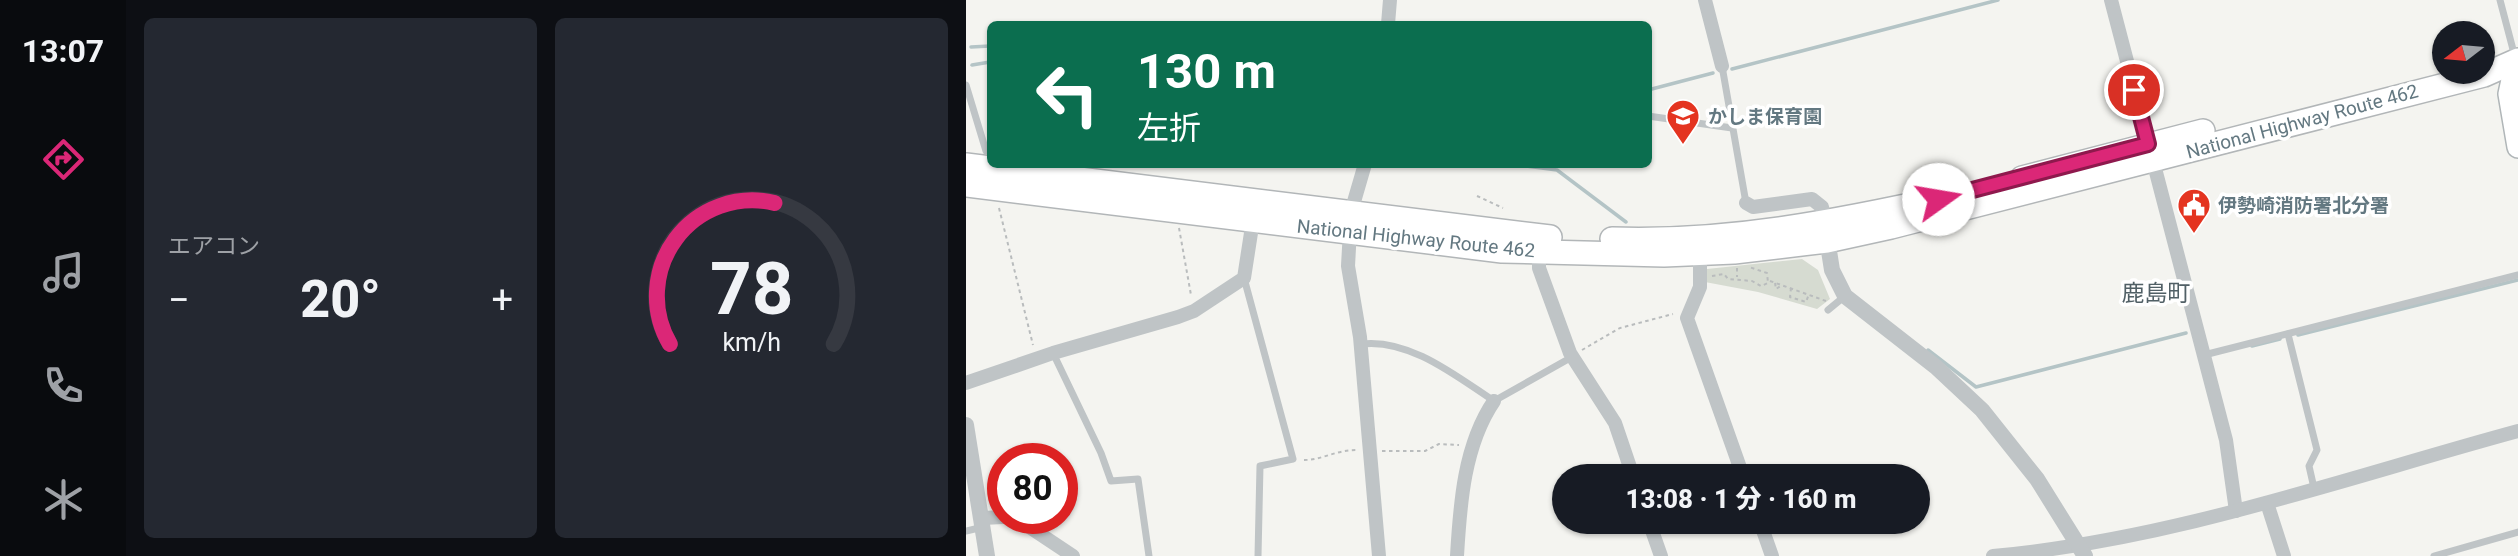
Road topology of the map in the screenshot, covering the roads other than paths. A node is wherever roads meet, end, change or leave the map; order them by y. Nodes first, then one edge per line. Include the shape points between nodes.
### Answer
1 (1390, 0) edge
2 (1705, 0) edge
3 (2111, 0) edge
4 (2500, 0) edge
5 (1388, 21) edge
6 (2517, 63) edge
7 (2496, 64) edge
8 (1722, 66) joint
9 (2432, 77) edge
10 (966, 85) edge
11 (1652, 117) edge
12 (1732, 128) junction
13 (2518, 147) edge
14 (986, 151) dead end
15 (2150, 153) junction
16 (966, 165) edge
17 (1363, 168) edge
18 (966, 185) edge
19 (1746, 204) joint
20 (1253, 220) junction
21 (1349, 222) junction
22 (1826, 232) junction
23 (1539, 252) junction
24 (1705, 260) junction
25 (2518, 275) edge
26 (1244, 278) junction
27 (1845, 296) junction
28 (1828, 305) road end
29 (2288, 334) junction
30 (1360, 344) junction
31 (1053, 352) junction
32 (2203, 355) junction
33 (1572, 357) junction
34 (966, 383) edge
35 (1494, 401) junction
36 (966, 425) edge
37 (2518, 431) edge
38 (1629, 464) edge
39 (1739, 464) edge
40 (2314, 488) junction
41 (2267, 503) junction
42 (2236, 511) junction
43 (987, 522) edge
44 (983, 523) junction
45 (966, 531) edge
46 (2518, 532) edge
47 (1040, 534) edge
48 (1653, 534) edge
49 (1764, 534) edge
50 (2082, 551) edge
51 (986, 556) edge
52 (1073, 556) edge
53 (1149, 556) edge
54 (1258, 556) edge
55 (1379, 556) edge
56 (1457, 556) edge
57 (1661, 556) edge
58 (1772, 556) edge
59 (1993, 556) edge
60 (2284, 556) edge
61 (2434, 556) edge

1 - 5 street
2 - 8 street
3 - 15 street
4 - 6 lane
6 - 7 highway
6 - 13 main road via 2509,94
6 - 15 highway, National Highway Route 462 via 2252,132
8 - 12 lane
9 - 15 highway, National Highway Route 462
10 - 14 lane
11 - 12 lane
12 - 19 lane
15 - 22 highway, National Highway Route 462
15 - 32 street
16 - 21 highway, National Highway Route 462
17 - 21 street
18 - 20 highway, National Highway Route 462
19 - 22 street via 1753,207 1812,199 1822,207
20 - 21 highway, National Highway Route 462
20 - 26 street
21 - 22 highway, National Highway Route 462 via 1618,240
21 - 23 highway, National Highway Route 462 via 1502,251
21 - 30 street via 1348,266
22 - 24 highway, National Highway Route 462
22 - 27 street via 1832,270
23 - 24 highway, National Highway Route 462
23 - 33 street via 1539,268
24 - 39 street via 1687,318
25 - 29 lane
26 - 31 street via 1194,311
26 - 54 lane via 1293,458 1260,466
27 - 28 lane
27 - 50 street via 1936,367 1982,410 2037,478
29 - 32 lane
29 - 40 lane via 2318,450 2309,466
30 - 35 lane via 1421,356
30 - 55 street
31 - 34 street
31 - 53 lane via 1111,481 1138,479
32 - 42 street via 2226,440
33 - 35 lane
33 - 38 street via 1615,423
35 - 56 street via 1472,446
36 - 44 street
37 - 40 street
40 - 41 street
41 - 42 street
41 - 60 street
42 - 50 street
43 - 44 street
44 - 45 lane
44 - 51 street
46 - 61 lane
47 - 52 street
48 - 57 street
49 - 58 street
50 - 59 street

